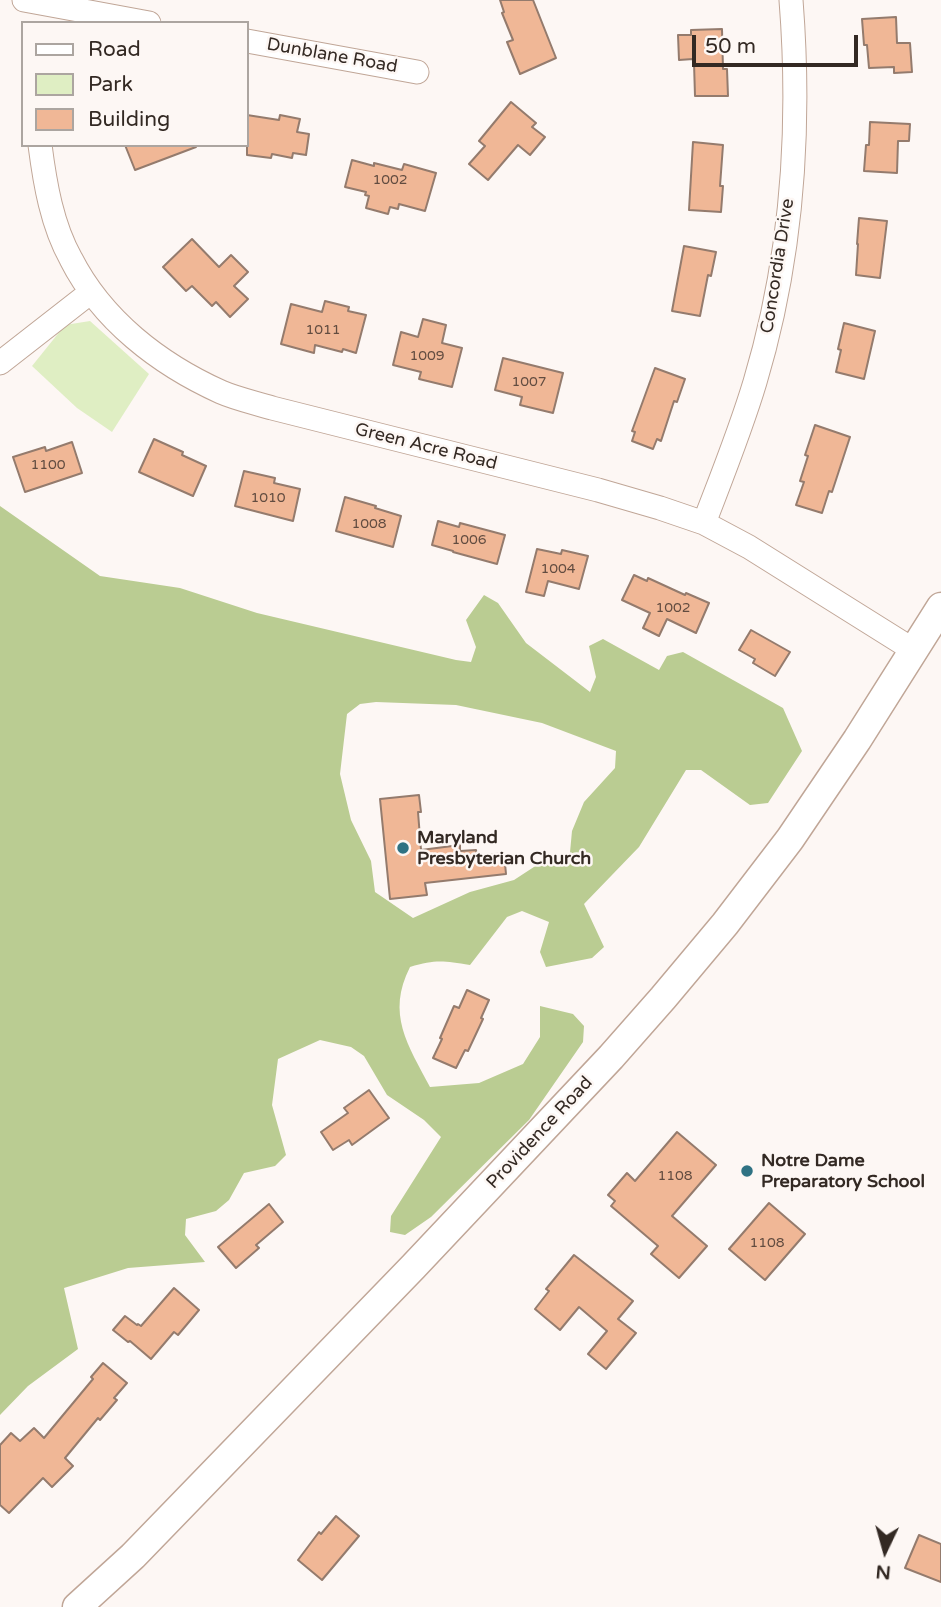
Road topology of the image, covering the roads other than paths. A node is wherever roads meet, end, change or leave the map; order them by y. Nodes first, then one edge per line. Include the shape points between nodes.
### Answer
1 (24, 0) edge
2 (791, 0) edge
3 (53, 9) edge
4 (135, 21) edge
5 (248, 41) edge
6 (416, 72) dead end
7 (40, 147) edge
8 (91, 292) junction
9 (0, 363) edge
10 (704, 523) junction
11 (941, 607) edge
12 (915, 651) junction
13 (77, 1607) edge

1 - 3 street
2 - 10 street, Concordia Drive via 793,158 775,305 755,382
3 - 4 street
5 - 6 street, Dunblane Road
7 - 8 street, Green Acre Road via 56,222 70,258
8 - 9 street
8 - 10 street, Green Acre Road via 140,343 223,393 598,490
10 - 12 street, Green Acre Road
11 - 12 street, Providence Road
12 - 13 street, Providence Road via 781,850 663,998 419,1261 143,1546

